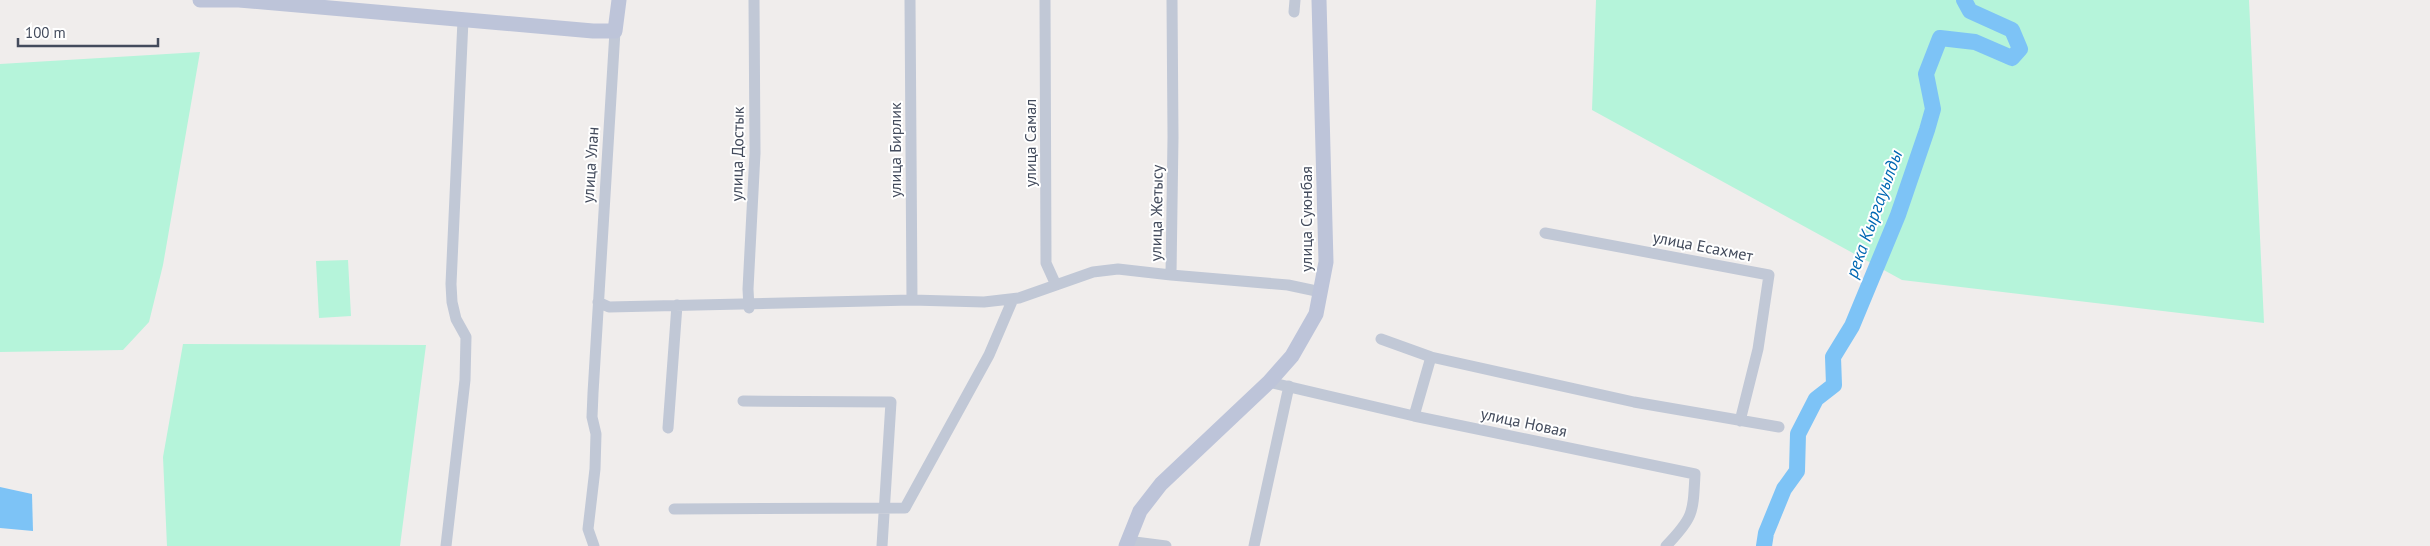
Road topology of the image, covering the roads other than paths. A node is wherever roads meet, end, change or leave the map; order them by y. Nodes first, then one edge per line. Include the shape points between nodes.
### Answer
1 (202, 0) edge
2 (619, 0) edge
3 (754, 0) edge
4 (910, 0) edge
5 (1044, 0) edge
6 (1172, 0) edge
7 (1294, 0) edge
8 (1318, 0) edge
9 (296, 3) edge
10 (1294, 12) dead end
11 (463, 20) junction
12 (615, 31) junction
13 (1545, 232) dead end
14 (1171, 275) junction
15 (1056, 285) junction
16 (1321, 292) junction
17 (1013, 299) junction
18 (912, 300) junction
19 (598, 302) junction
20 (677, 305) junction
21 (749, 305) junction
22 (1381, 339) dead end
23 (1431, 357) junction
24 (1269, 382) junction
25 (1289, 386) junction
26 (744, 400) dead end
27 (1414, 416) junction
28 (1740, 421) junction
29 (668, 428) dead end
30 (1779, 428) dead end
31 (674, 509) dead end
32 (885, 509) junction
33 (1126, 543) edge
34 (446, 546) edge
35 (594, 546) edge
36 (882, 546) edge
37 (1166, 546) edge
38 (1254, 546) edge
39 (1666, 546) edge

1 - 9 main road
2 - 12 main road
3 - 21 street, улица Достык via 755,154
4 - 18 street, улица Бирлик
5 - 15 street, улица Самал via 1046,264
6 - 14 street, улица Жетысу
7 - 10 street
8 - 16 main road, улица Суюнбая via 1326,262
9 - 11 main road
11 - 12 main road
11 - 34 street via 451,284 456,319 466,337 465,380
12 - 19 street, улица Улан
13 - 28 street, улица Есахмет via 1768,275 1758,350
14 - 15 street via 1118,269 1093,272
14 - 16 street, улица Жетысу via 1288,285
15 - 17 street
16 - 24 main road, улица Суюнбая via 1316,314 1292,356
17 - 18 street via 984,302
17 - 32 street via 989,355 905,508
18 - 21 street
19 - 20 street via 609,307
19 - 35 street, улица Улан via 592,417 596,434 595,469 588,529
20 - 21 street
20 - 29 street
22 - 23 street
23 - 27 street
23 - 28 street via 1634,402
24 - 25 street, улица Новая
24 - 33 main road, улица Суюнбая via 1161,484 1140,511
25 - 27 street, улица Новая
25 - 38 street
26 - 32 street via 891,402
27 - 39 street, улица Новая via 1695,474 1693,508 1684,528
28 - 30 street
31 - 32 street
32 - 36 street
33 - 37 street

